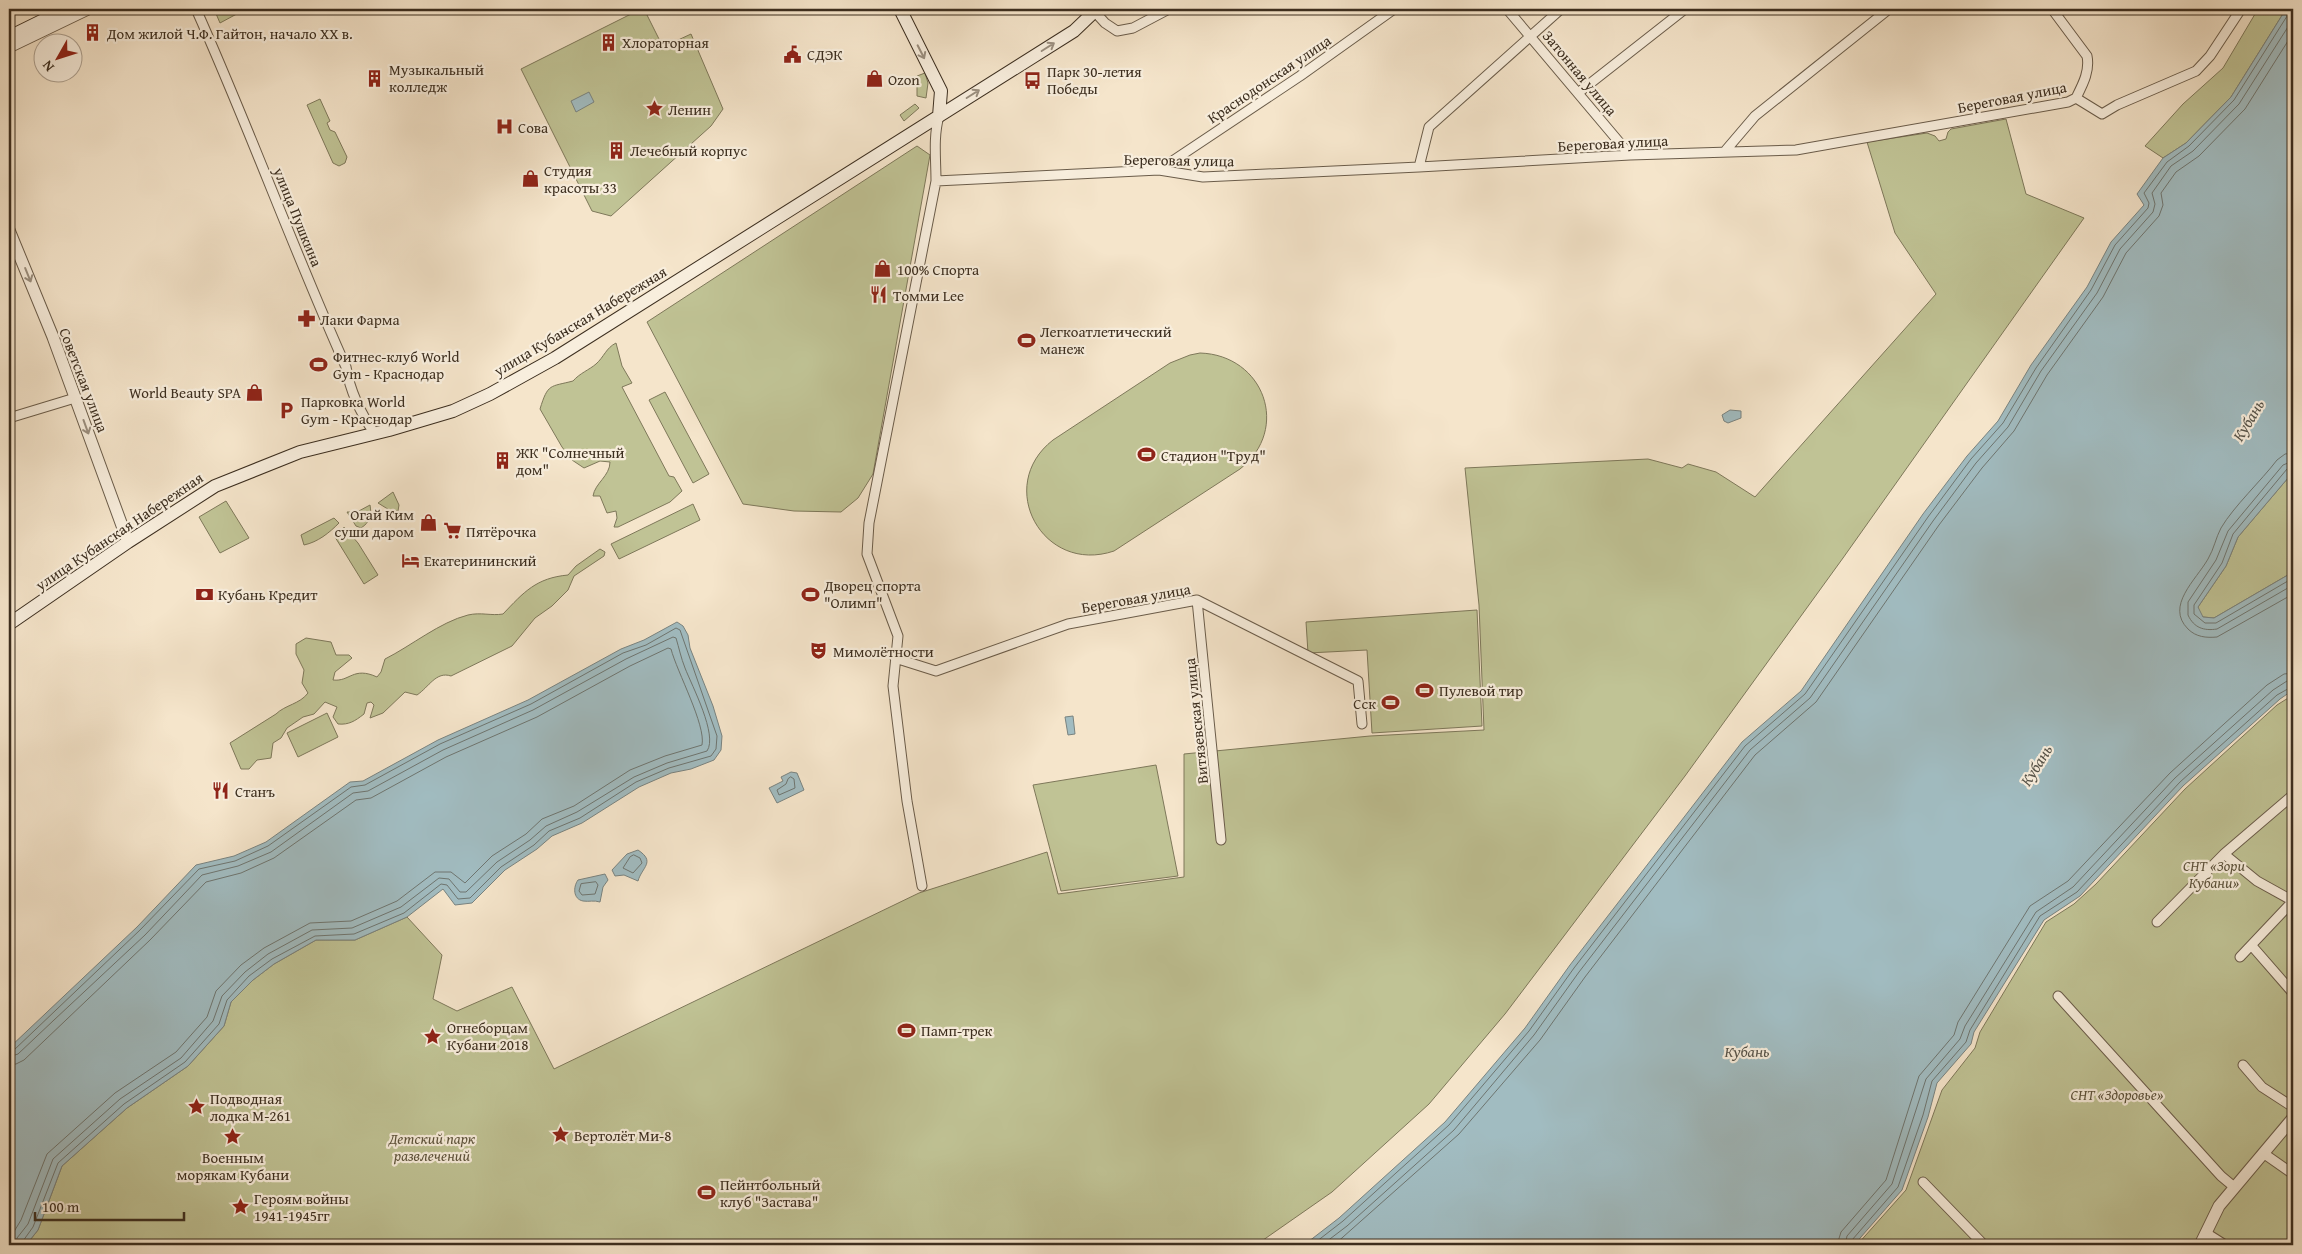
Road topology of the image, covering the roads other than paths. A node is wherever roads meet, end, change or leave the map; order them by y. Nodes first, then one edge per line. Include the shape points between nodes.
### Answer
1 (66, 9) edge
2 (88, 9) edge
3 (196, 9) edge
4 (900, 9) edge
5 (1169, 9) edge
6 (1394, 9) edge
7 (1507, 9) edge
8 (1561, 9) edge
9 (1686, 9) edge
10 (1889, 9) edge
11 (2052, 9) edge
12 (2241, 9) edge
13 (1096, 10) edge
14 (9, 36) edge
15 (1531, 36) junction
16 (9, 47) edge
17 (1578, 92) junction
18 (2076, 98) junction
19 (939, 116) junction
20 (1726, 150) junction
21 (1630, 155) junction
22 (1419, 168) junction
23 (1159, 170) junction
24 (936, 181) junction
25 (9, 230) edge
26 (75, 398) junction
27 (9, 418) edge
28 (375, 434) junction
29 (128, 542) junction
30 (1197, 600) junction
31 (9, 624) edge
32 (896, 658) junction
33 (1362, 724) dead end
34 (2293, 795) edge
35 (1222, 840) dead end
36 (2224, 854) junction
37 (922, 886) dead end
38 (2293, 901) edge
39 (2157, 922) dead end
40 (2252, 946) junction
41 (2240, 957) dead end
42 (2293, 993) edge
43 (2058, 996) dead end
44 (2243, 1065) dead end
45 (2293, 1107) edge
46 (2293, 1118) edge
47 (2263, 1154) junction
48 (2293, 1174) edge
49 (1923, 1182) dead end
50 (2234, 1186) junction
51 (2206, 1233) junction
52 (1984, 1245) edge
53 (2200, 1245) edge
54 (2225, 1245) edge

1 - 14 main road
2 - 16 street
3 - 28 street, улица Пушкина via 229,82 346,368 348,380
4 -> 19 main road via 941,91
5 - 13 street via 1133,28 1117,31 1105,23
6 - 23 street, Краснодонская улица
7 - 15 street, Затонная улица
8 - 15 street
9 - 17 street
10 - 20 street via 1755,116
11 - 18 street via 2087,56 2086,74
12 - 18 street, Береговая улица via 2210,56 2196,71 2102,114
19 -> 13 main road, улица Кубанская Набережная via 1074,31
15 - 17 street, Затонная улица
15 - 22 street via 1429,128
17 - 21 street, Затонная улица
18 - 20 street, Береговая улица via 1796,150
19 - 24 street via 934,134
19 - 28 main road, улица Кубанская Набережная via 524,376 453,411
20 - 21 street, Береговая улица
21 - 22 street, Береговая улица
22 - 23 street, Береговая улица via 1203,177
23 - 24 street, Береговая улица
24 - 32 street via 866,554 898,636
25 -> 26 street, Советская улица
26 - 27 street
26 -> 29 street, Советская улица
28 - 29 main road, улица Кубанская Набережная via 300,452 244,473 215,486
29 - 31 main road, улица Кубанская Набережная
30 - 32 street, Береговая улица via 1068,624 936,670
30 - 33 street, Береговая улица via 1358,681
30 - 35 street, Витязевская улица
32 - 37 street via 893,686 907,801
34 - 36 street
36 - 38 street via 2257,881
36 - 39 street
38 - 40 street
40 - 41 street
40 - 42 street
43 - 50 street via 2221,1176
44 - 45 street via 2262,1087
46 - 47 street
47 - 48 street
47 - 50 street
49 - 52 street
50 - 51 street via 2219,1206
51 - 53 street
51 - 54 street

